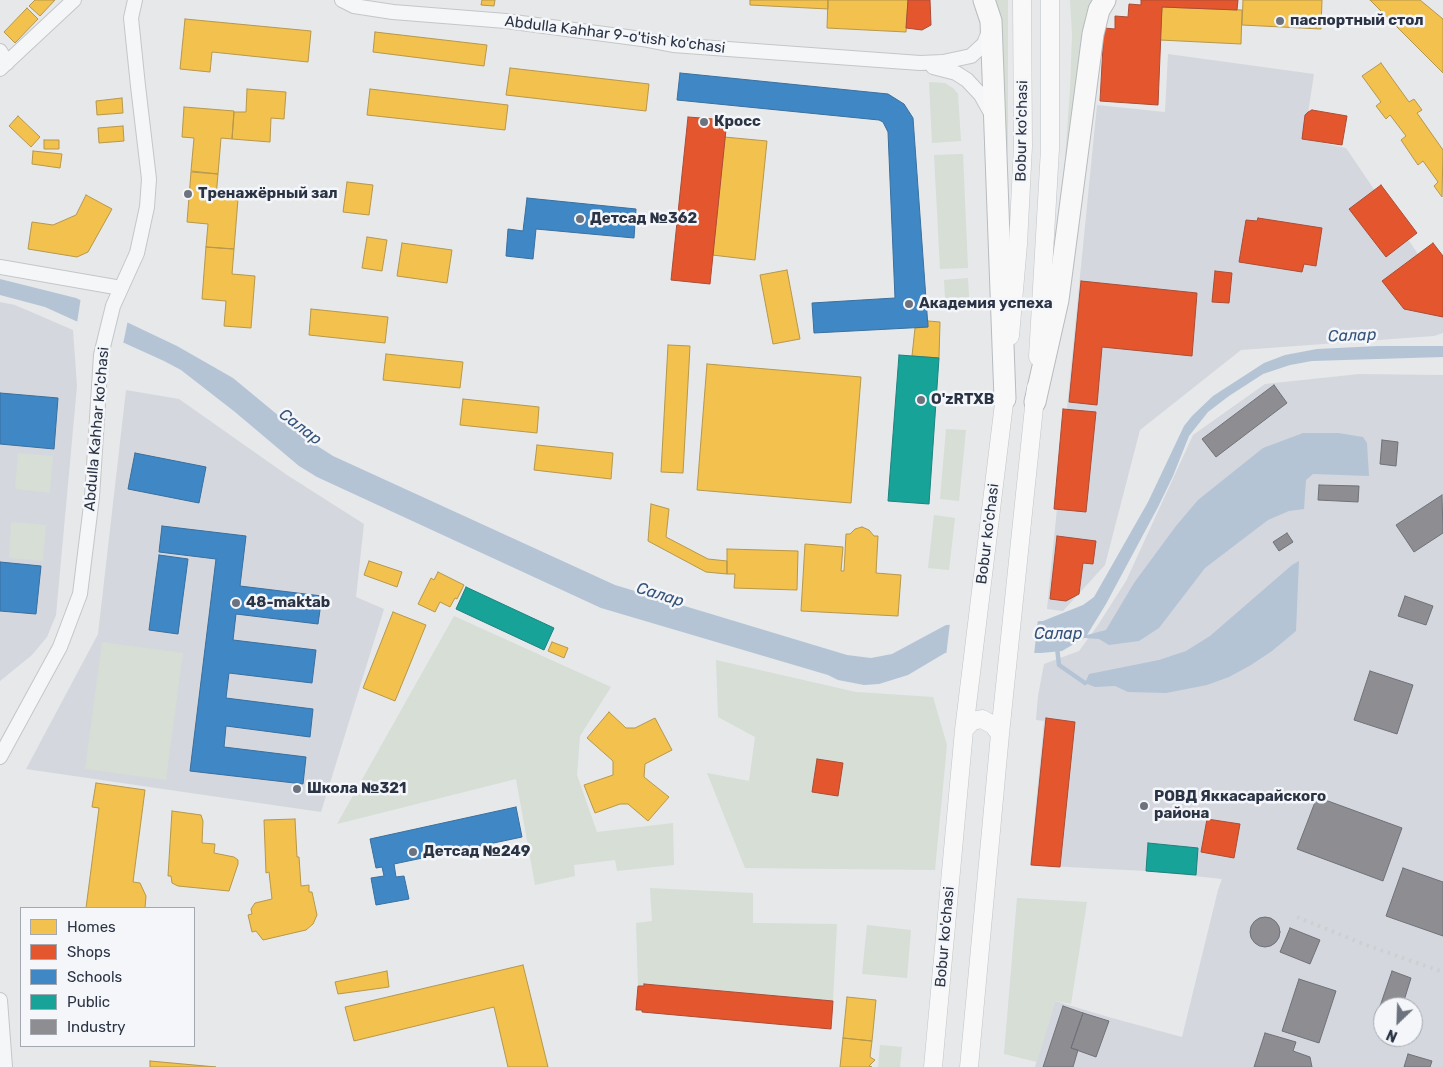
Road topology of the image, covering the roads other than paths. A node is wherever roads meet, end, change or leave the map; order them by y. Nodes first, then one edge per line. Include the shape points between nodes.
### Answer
1 (74, 0) edge
2 (135, 0) edge
3 (342, 0) edge
4 (984, 0) edge
5 (1022, 0) edge
6 (1050, 0) edge
7 (1105, 0) edge
8 (991, 21) junction
9 (2, 61) edge
10 (920, 63) junction
11 (995, 122) junction
12 (0, 267) edge
13 (121, 288) junction
14 (1005, 399) junction
15 (1036, 402) junction
16 (964, 730) junction
17 (1000, 734) junction
18 (0, 757) edge
19 (0, 1000) edge
20 (4, 1067) edge
21 (933, 1067) edge
22 (968, 1067) edge

1 - 9 street
2 - 13 street, Abdulla Kahhar ko'chasi via 132,18 149,179 147,207 137,253
3 - 10 street, Abdulla Kahhar 9-o'tish ko'chasi via 354,6 393,12 506,21 673,45
4 - 8 highway
5 - 14 main road, Bobur ko'chasi via 1023,146
6 - 15 main road, Bobur ko'chasi via 1050,148
7 - 15 highway via 1094,26 1058,300
8 - 10 street, Abdulla Kahhar 9-o'tish ko'chasi via 984,44 971,56
8 - 11 highway
10 - 11 street, Abdulla Kahhar 9-o'tish ko'chasi via 951,71 967,80 985,100
11 - 14 highway
12 - 13 street
13 - 18 street, Abdulla Kahhar ko'chasi via 112,306 103,346 92,497 80,594 60,647
14 - 16 main road, Bobur ko'chasi
15 - 17 main road, Bobur ko'chasi
16 - 17 main road via 972,721 982,719
16 - 21 main road, Bobur ko'chasi
17 - 22 main road, Bobur ko'chasi
19 - 20 street

